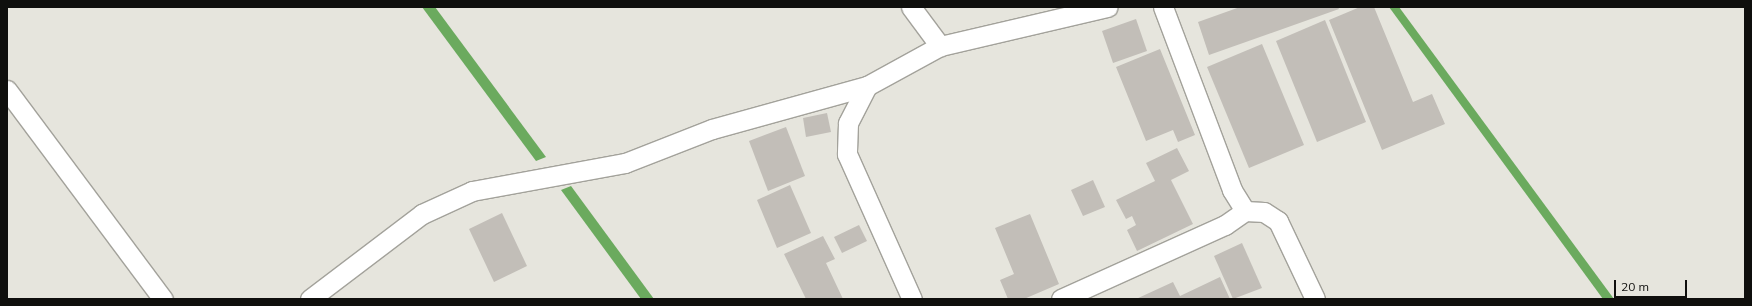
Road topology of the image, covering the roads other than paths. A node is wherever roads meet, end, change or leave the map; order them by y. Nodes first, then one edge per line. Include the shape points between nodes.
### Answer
1 (910, 7) edge
2 (1108, 7) edge
3 (1163, 7) edge
4 (940, 46) junction
5 (867, 86) junction
6 (7, 90) edge
7 (1245, 211) junction
8 (163, 299) edge
9 (310, 299) edge
10 (912, 299) edge
11 (1060, 299) edge
12 (1315, 299) edge

1 - 4 street
2 - 4 street
3 - 7 street via 1232,190
4 - 5 street
5 - 9 street via 712,129 625,163 472,191 422,214
5 - 10 street via 848,123 847,154
6 - 8 street
7 - 11 street via 1225,225
7 - 12 street via 1264,212 1278,221

